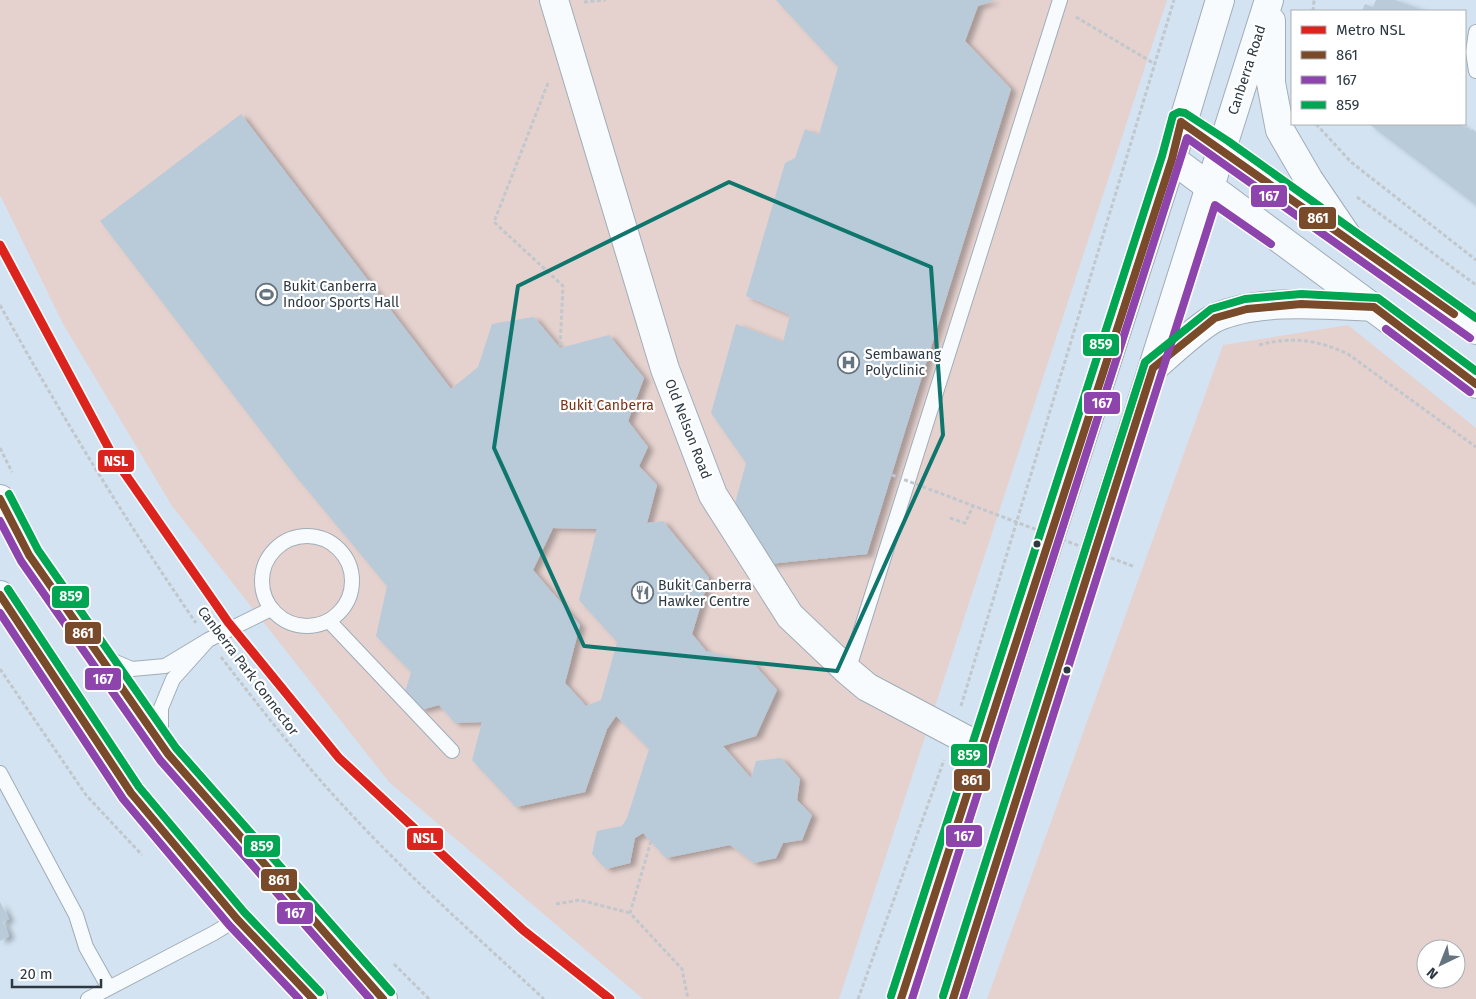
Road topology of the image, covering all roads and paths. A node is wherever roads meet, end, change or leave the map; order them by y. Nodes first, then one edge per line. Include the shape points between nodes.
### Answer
1 (554, 0) edge
2 (1174, 0) edge
3 (1220, 0) edge
4 (1270, 0) edge
5 (1059, 3) edge
6 (1476, 32) edge
7 (565, 39) junction
8 (1155, 64) junction
9 (1476, 71) edge
10 (1181, 122) junction
11 (1317, 125) edge
12 (1222, 149) junction
13 (1172, 159) junction
14 (1210, 188) junction
15 (1351, 192) dead end
16 (1349, 239) junction
17 (1476, 260) edge
18 (1476, 285) edge
19 (0, 306) edge
20 (1374, 307) junction
21 (1476, 330) edge
22 (1259, 344) dead end
23 (560, 348) dead end
24 (1153, 368) junction
25 (1476, 384) edge
26 (1476, 447) edge
27 (0, 448) edge
28 (13, 473) dead end
29 (892, 475) dead end
30 (0, 499) edge
31 (973, 506) junction
32 (950, 518) dead end
33 (1135, 567) dead end
34 (0, 595) edge
35 (270, 609) junction
36 (329, 621) junction
37 (208, 640) junction
38 (99, 654) junction
39 (848, 671) junction
40 (953, 733) junction
41 (161, 745) junction
42 (982, 748) junction
43 (452, 751) dead end
44 (0, 773) edge
45 (651, 841) dead end
46 (556, 904) dead end
47 (630, 913) junction
48 (236, 919) junction
49 (387, 957) dead end
50 (109, 988) junction
51 (88, 999) edge
52 (312, 999) edge
53 (384, 999) edge
54 (429, 999) edge
55 (544, 999) edge
56 (688, 999) edge
57 (858, 999) edge
58 (901, 999) edge
59 (953, 999) edge

1 - 7 main road, Old Nelson Road
2 - 8 path
3 - 10 main road
4 - 12 main road, Canberra Road
4 - 16 main road via 1271,83 1280,130
5 - 8 path
5 - 39 lane
6 - 9 lane via 1472,52
7 - 23 path via 494,222 562,286
7 - 39 main road, Old Nelson Road via 665,369 713,495 790,616
8 - 40 path
10 - 12 main road
10 - 13 main road
11 - 17 path via 1351,162
12 - 14 main road, Canberra Road
12 - 16 main road
13 - 14 main road
13 - 42 main road
14 - 20 main road
14 - 24 main road, Canberra Road
15 - 18 path
16 - 21 main road
19 - 37 path, Canberra Park Connector via 62,415 143,546
20 - 24 main road via 1301,304 1247,309 1215,318
20 - 25 main road
22 - 26 path via 1305,340 1328,344 1348,354
24 - 59 main road, Canberra Road
27 - 28 path
29 - 31 path, bridge
30 - 38 main road via 29,555
31 - 32 path via 965,523
31 - 33 path, bridge
34 - 48 main road via 131,792
35 - 36 lane via 287,622 301,626 316,626
35 - 36 lane via 262,586 269,556 279,545 293,538 323,538 337,546 352,572 353,587 349,600
35 - 37 lane
36 - 43 lane
37 - 38 lane via 165,666 132,669
37 - 41 lane via 173,679 161,708
37 - 55 path, Canberra Park Connector via 277,730 349,813 446,909
38 - 41 main road
39 - 40 main road, Old Nelson Road via 867,687
40 - 42 main road, Old Nelson Road
40 - 57 path
41 - 53 main road
42 - 58 main road
44 - 50 lane via 76,916 86,947
45 - 47 path
46 - 47 path via 580,900
47 - 56 path via 682,969
48 - 50 lane via 214,934
48 - 52 main road
49 - 54 path
50 - 51 lane

